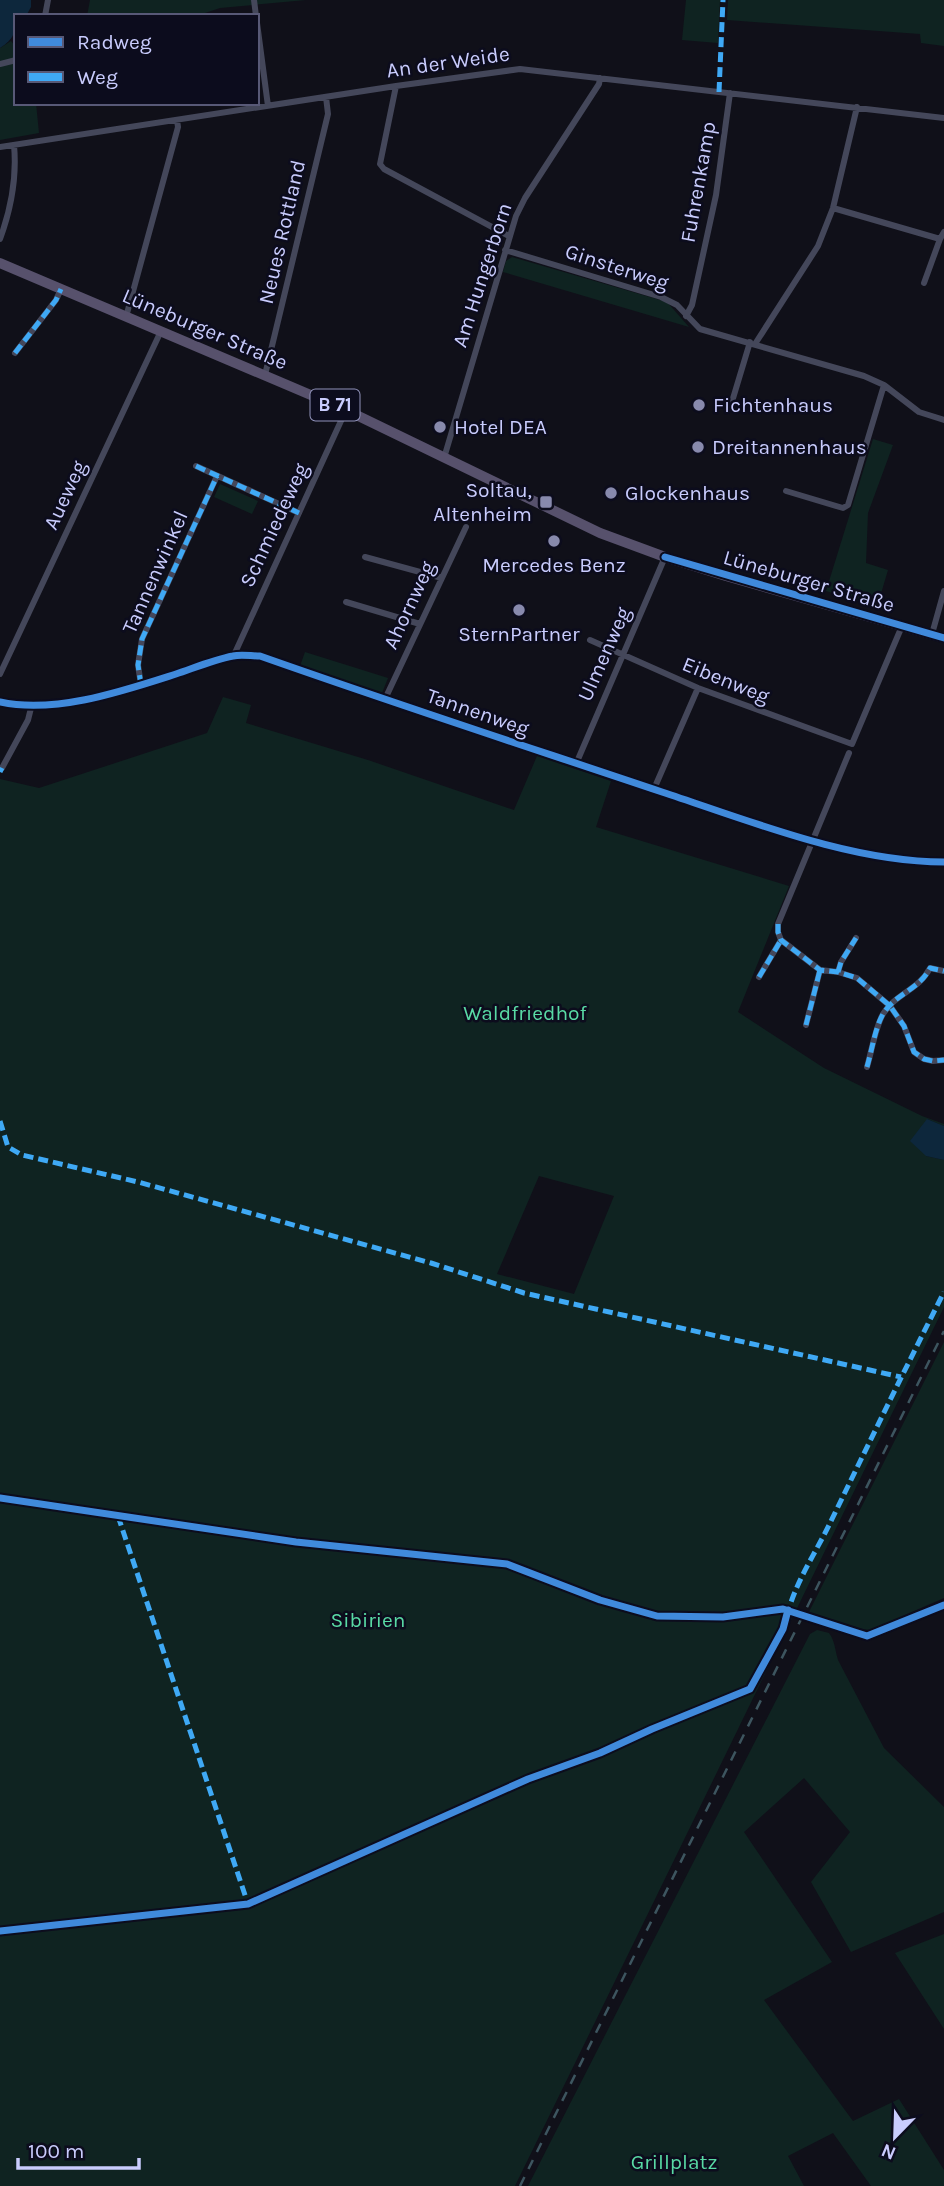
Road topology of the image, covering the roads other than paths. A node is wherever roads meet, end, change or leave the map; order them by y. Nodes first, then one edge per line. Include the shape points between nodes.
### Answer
1 (259, 38) edge
2 (600, 78) junction
3 (396, 86) junction
4 (730, 93) junction
5 (326, 97) junction
6 (268, 106) junction
7 (857, 107) junction
8 (944, 118) edge
9 (177, 120) junction
10 (14, 145) junction
11 (0, 147) edge
12 (833, 208) junction
13 (509, 236) junction
14 (942, 236) edge
15 (0, 239) edge
16 (505, 250) junction
17 (0, 263) edge
18 (924, 283) dead end
19 (61, 289) junction
20 (686, 316) junction
21 (126, 317) junction
22 (161, 331) junction
23 (753, 343) junction
24 (15, 353) dead end
25 (265, 375) junction
26 (884, 385) junction
27 (732, 405) dead end
28 (346, 410) junction
29 (944, 420) edge
30 (444, 458) junction
31 (196, 466) dead end
32 (217, 476) junction
33 (786, 491) dead end
34 (299, 513) junction
35 (466, 527) dead end
36 (365, 557) dead end
37 (665, 557) junction
38 (442, 578) junction
39 (944, 591) edge
40 (346, 602) dead end
41 (420, 624) junction
42 (902, 626) junction
43 (932, 634) junction
44 (944, 638) edge
45 (590, 640) dead end
46 (234, 655) junction
47 (622, 656) junction
48 (0, 674) edge
49 (141, 685) junction
50 (698, 688) junction
51 (385, 699) junction
52 (0, 702) edge
53 (32, 704) junction
54 (849, 753) dead end
55 (576, 764) junction
56 (2, 768) dead end
57 (654, 789) junction
58 (812, 841) junction
59 (944, 862) edge
60 (856, 938) dead end
61 (781, 940) junction
62 (820, 970) junction
63 (944, 971) edge
64 (838, 972) junction
65 (759, 977) dead end
66 (890, 1006) junction
67 (806, 1025) dead end
68 (944, 1060) edge
69 (867, 1067) dead end
70 (944, 1605) edge
71 (867, 1636) dead end

1 - 6 street
2 - 3 street, An der Weide via 505,69
2 - 4 street, An der Weide
2 - 13 street, Am Hungerborn via 525,198
3 - 5 street, An der Weide
3 - 13 street via 380,164 383,169
4 - 7 street, An der Weide
4 - 20 street, Fuhrenkamp via 716,195
5 - 6 street, An der Weide
5 - 25 street, Neues Rottland via 328,114
6 - 9 street, An der Weide
7 - 8 street, An der Weide
7 - 12 street
9 - 10 street, An der Weide
9 - 21 street
10 - 11 street, An der Weide
10 - 15 street via 14,184
12 - 14 street
12 - 23 street via 818,246
13 - 16 street, Am Hungerborn
14 - 18 street
16 - 20 street, Ginsterweg via 661,297
16 - 30 street, Am Hungerborn
17 - 19 main road, Lüneburger Straße / B 71
19 - 21 main road, Lüneburger Straße / B 71
19 - 24 street
20 - 23 street, Ginsterweg via 700,329
21 - 22 main road, Lüneburger Straße / B 71
22 - 25 main road, Lüneburger Straße / B 71
22 - 48 street, Aueweg
23 - 26 street, Ginsterweg
23 - 27 street
25 - 28 main road, Lüneburger Straße / B 71
26 - 29 street, Ginsterweg via 919,412
26 - 33 street via 848,505 843,508
28 - 30 main road, Lüneburger Straße / B 71
28 - 34 street, Schmiedeweg
30 - 37 main road, Lüneburger Straße / B 71 via 578,523
31 - 32 street
32 - 34 street
32 - 49 street, Tannenwinkel via 142,639
34 - 46 street, Schmiedeweg
35 - 38 street, Ahornweg
36 - 38 street
37 - 42 main road, Lüneburger Straße / B 71
37 - 47 street, Ulmenweg
38 - 41 street, Ahornweg
39 - 43 street
40 - 41 street
41 - 51 street, Ahornweg
42 - 43 main road, Lüneburger Straße / B 71
42 - 50 street, Eibenweg via 852,744
43 - 44 main road, Lüneburger Straße / B 71
45 - 47 street, Eibenweg
46 - 49 street, Tannenweg
46 - 51 street, Tannenweg via 260,656
47 - 50 street, Eibenweg
47 - 55 street, Ulmenweg
49 - 53 street, Tannenweg via 92,698
50 - 57 street
51 - 55 street, Tannenweg
52 - 53 street, Tannenweg
53 - 56 street
54 - 58 street
55 - 57 street, Tannenweg
57 - 58 street, Tannenweg
58 - 59 street, Tannenweg via 904,860
58 - 61 street via 778,924
60 - 64 street
61 - 62 street
61 - 65 street
62 - 64 street
62 - 67 street
63 - 66 street via 930,968 924,979
64 - 66 street via 857,978
66 - 68 street via 914,1052 924,1059
66 - 69 street via 882,1015
70 - 71 street

